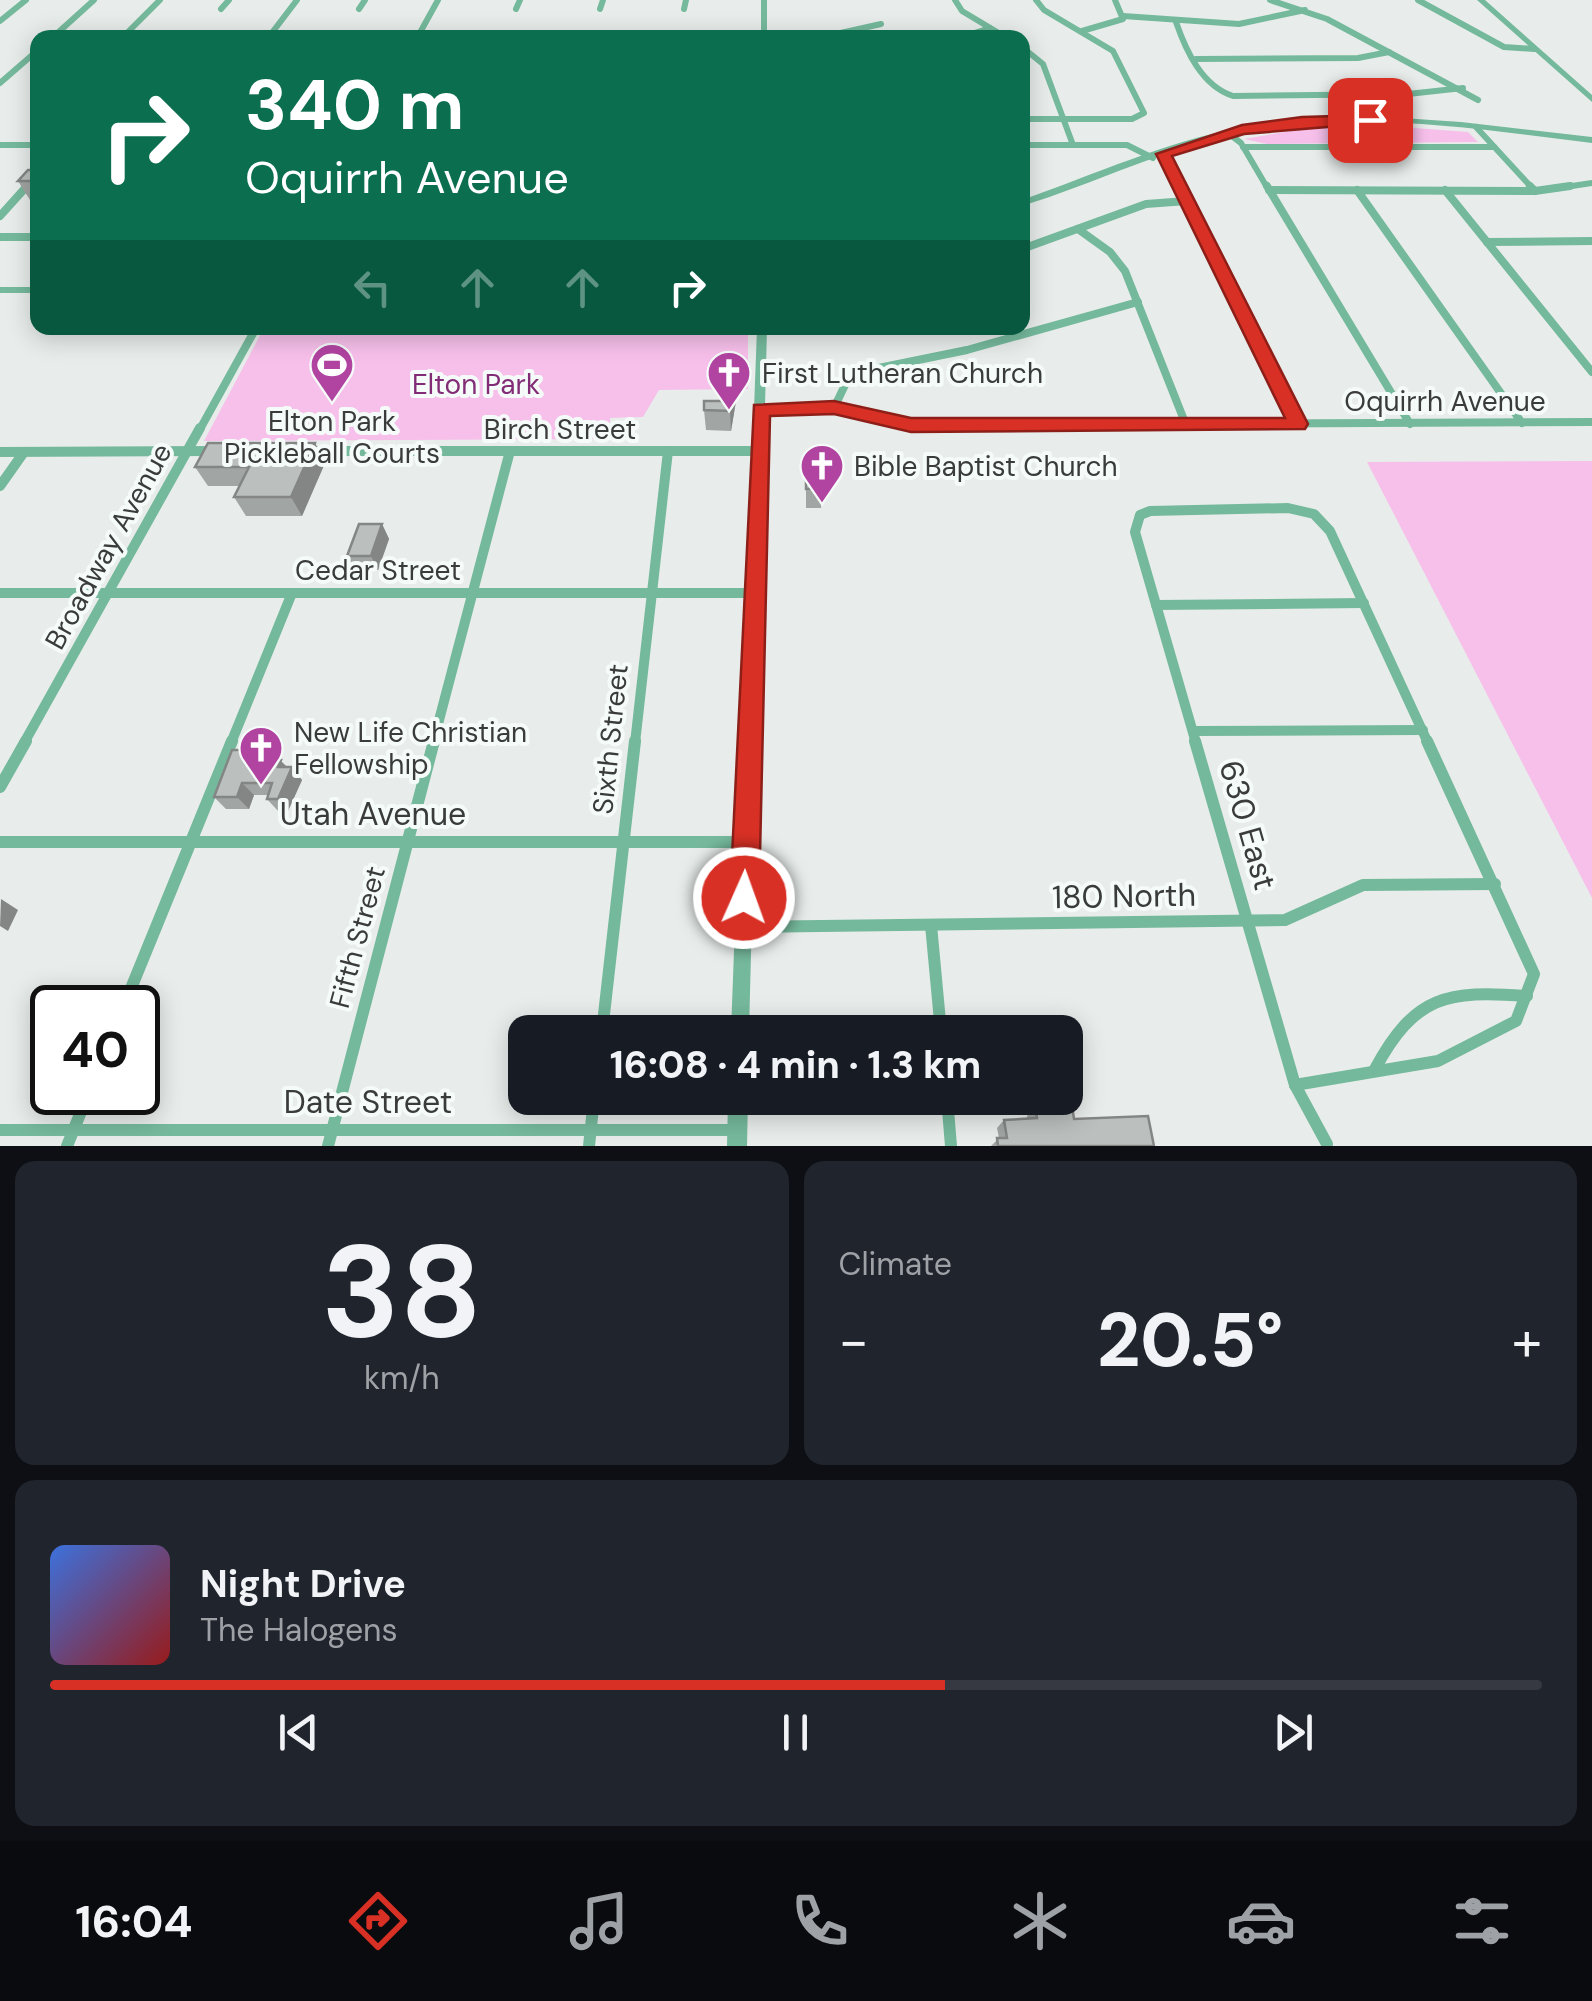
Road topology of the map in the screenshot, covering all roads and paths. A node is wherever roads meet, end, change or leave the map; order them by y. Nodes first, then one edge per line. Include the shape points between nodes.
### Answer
1 (26, 0) edge
2 (94, 0) edge
3 (160, 0) edge
4 (229, 0) edge
5 (297, 0) edge
6 (365, 0) edge
7 (438, 0) edge
8 (520, 0) edge
9 (603, 0) edge
10 (686, 0) edge
11 (764, 0) edge
12 (955, 0) edge
13 (1036, 0) edge
14 (1115, 0) edge
15 (1270, 0) edge
16 (1418, 0) edge
17 (1481, 0) edge
18 (221, 9) dead end
19 (359, 9) dead end
20 (516, 9) dead end
21 (600, 9) dead end
22 (684, 9) dead end
23 (1305, 10) junction
24 (1123, 16) junction
25 (0, 21) edge
26 (1176, 22) junction
27 (881, 24) dead end
28 (990, 28) junction
29 (61, 30) edge
30 (130, 30) edge
31 (274, 30) edge
32 (421, 30) edge
33 (764, 30) edge
34 (854, 30) edge
35 (984, 30) edge
36 (993, 30) edge
37 (1082, 31) junction
38 (1534, 48) junction
39 (1390, 51) junction
40 (1030, 53) edge
41 (30, 57) edge
42 (1196, 59) junction
43 (0, 83) edge
44 (1463, 88) junction
45 (1352, 94) junction
46 (1592, 99) edge
47 (1478, 100) dead end
48 (1030, 119) edge
49 (1064, 119) junction
50 (1370, 120) junction
51 (1476, 127) junction
52 (1228, 133) junction
53 (1592, 140) edge
54 (1030, 144) edge
55 (1074, 144) junction
56 (0, 145) edge
57 (30, 145) edge
58 (1243, 146) junction
59 (1494, 147) junction
60 (1158, 156) junction
61 (1592, 183) edge
62 (30, 184) edge
63 (1269, 190) junction
64 (1357, 190) junction
65 (1446, 190) junction
66 (1535, 191) junction
67 (1030, 200) edge
68 (1187, 201) junction
69 (0, 216) edge
70 (1078, 229) junction
71 (0, 237) edge
72 (30, 237) edge
73 (1592, 241) edge
74 (1487, 242) junction
75 (1030, 246) edge
76 (0, 290) edge
77 (30, 290) edge
78 (1138, 302) junction
79 (1030, 332) edge
80 (252, 335) edge
81 (762, 335) edge
82 (1020, 335) edge
83 (1592, 372) edge
84 (834, 408) junction
85 (761, 410) junction
86 (1592, 422) edge
87 (1522, 423) junction
88 (1298, 424) junction
89 (1410, 424) junction
90 (1186, 425) junction
91 (233, 451) edge
92 (286, 451) edge
93 (510, 451) junction
94 (668, 451) junction
95 (760, 451) junction
96 (0, 452) edge
97 (24, 452) junction
98 (186, 452) junction
99 (0, 486) edge
100 (473, 592) junction
101 (652, 592) junction
102 (755, 592) junction
103 (0, 593) edge
104 (108, 593) junction
105 (292, 593) junction
106 (1364, 604) junction
107 (1156, 605) junction
108 (1424, 730) junction
109 (1192, 731) junction
110 (0, 787) edge
111 (0, 842) edge
112 (191, 842) junction
113 (408, 842) junction
114 (624, 842) junction
115 (746, 842) junction
116 (1495, 884) junction
117 (1247, 922) junction
118 (931, 925) junction
119 (744, 927) junction
120 (132, 985) edge
121 (1527, 996) junction
122 (604, 1015) edge
123 (741, 1015) edge
124 (939, 1015) edge
125 (1375, 1070) junction
126 (1295, 1086) junction
127 (80, 1115) edge
128 (949, 1115) edge
129 (0, 1130) edge
130 (74, 1130) junction
131 (330, 1138) edge
132 (590, 1138) edge
133 (737, 1138) edge
134 (1327, 1144) edge
135 (67, 1146) edge
136 (952, 1146) edge

1 - 25 street
2 - 29 street
3 - 30 street
4 - 18 street
5 - 31 street
6 - 19 street
7 - 32 street
8 - 20 street
9 - 21 street
10 - 22 street
11 - 33 street
12 - 28 street
13 - 37 street
14 - 24 street
15 - 23 street
16 - 38 street via 1504,47
17 - 38 street
23 - 26 street via 1273,21
23 - 39 street
24 - 26 street
24 - 37 street
26 - 42 street
27 - 34 street
28 - 35 street
28 - 36 street
37 - 49 street via 1115,54 1144,115
38 - 46 street
39 - 42 street via 1358,58
39 - 44 street
40 - 49 street via 1041,61
41 - 43 street
42 - 45 street via 1226,94
44 - 45 street via 1420,96
44 - 47 street
45 - 50 street
48 - 49 street
49 - 55 street
50 - 51 street
50 - 52 street
51 - 53 street
51 - 59 street
52 - 58 street
52 - 60 street
54 - 55 street
55 - 60 street via 1127,145
56 - 57 street
58 - 59 street
58 - 63 street
59 - 66 street
60 - 67 street
60 - 68 street
61 - 66 street
62 - 69 street
63 - 64 street
63 - 89 street
64 - 65 street
64 - 87 street
65 - 66 street
65 - 74 street
68 - 70 street via 1146,204
68 - 88 street
70 - 75 street
70 - 78 street via 1119,262
71 - 72 street
73 - 74 street
74 - 83 street
76 - 77 street
78 - 79 street
78 - 90 street
80 - 98 street, Broadway Avenue
81 - 85 street
82 - 84 street via 859,372
84 - 85 street, Oquirrh Avenue
84 - 90 street, Oquirrh Avenue via 911,425
85 - 95 street
86 - 87 street, Oquirrh Avenue
87 - 89 street, Oquirrh Avenue
88 - 89 street, Oquirrh Avenue
88 - 90 street, Oquirrh Avenue
91 - 98 street
92 - 93 street, Birch Street
93 - 94 street, Birch Street
93 - 100 street, Fifth Street
94 - 95 street, Birch Street
94 - 101 street, Sixth Street
95 - 102 street
96 - 97 street
97 - 98 street
97 - 99 street
98 - 104 street, Broadway Avenue
100 - 101 street, Cedar Street
100 - 105 street, Cedar Street
100 - 113 street, Fifth Street
101 - 102 street, Cedar Street
101 - 114 street, Sixth Street
102 - 115 street
103 - 104 street, Cedar Street
104 - 105 street, Cedar Street
104 - 110 street, Broadway Avenue
105 - 112 street
106 - 107 street
106 - 107 street, 630 East via 1330,530 1314,514 1270,508 1140,515 1135,532
106 - 108 street
107 - 109 street, 630 East
108 - 109 street
108 - 116 street
109 - 117 street, 630 East
111 - 112 street, Utah Avenue
112 - 113 street, Utah Avenue
112 - 120 street
113 - 114 street, Utah Avenue
113 - 131 street, Fifth Street
114 - 115 street, Utah Avenue
114 - 122 street, Sixth Street
115 - 119 street
116 - 117 street, 180 North via 1363,885 1299,918
116 - 121 street via 1534,974
117 - 118 street, 180 North
117 - 126 street, 630 East
118 - 119 street, 180 North
118 - 124 street
119 - 123 street
121 - 125 street via 1516,1021 1438,1062
121 - 125 street via 1472,992 1428,1004 1406,1018
125 - 126 street
126 - 134 street, 630 East
127 - 130 street
128 - 136 street
129 - 130 street, Date Street
130 - 131 street, Date Street
130 - 135 street
131 - 132 street, Date Street
132 - 133 street, Date Street

